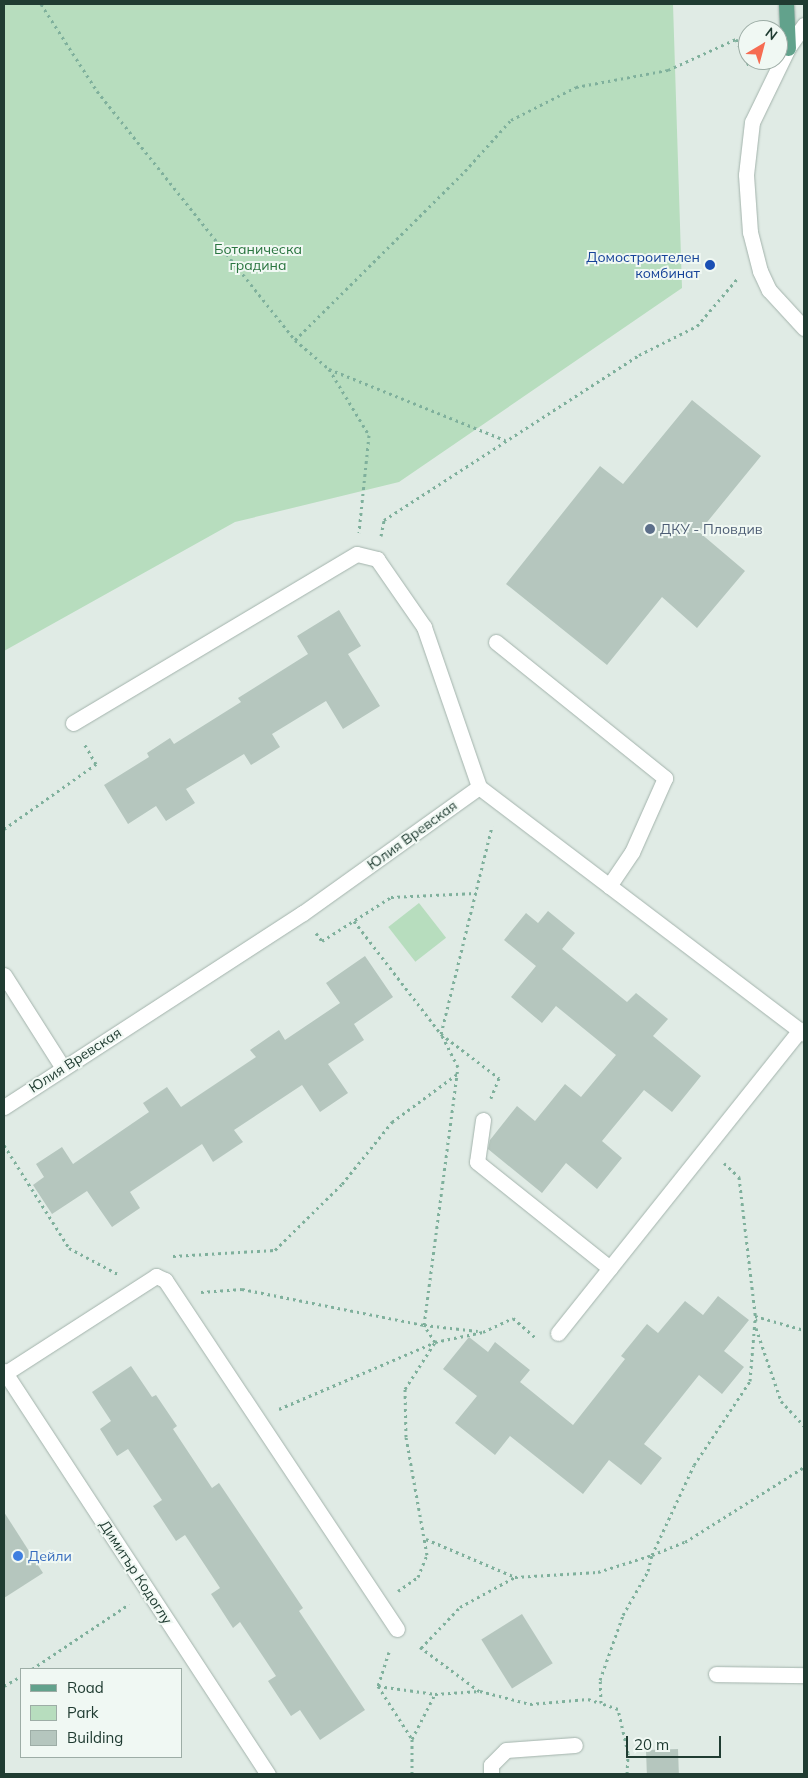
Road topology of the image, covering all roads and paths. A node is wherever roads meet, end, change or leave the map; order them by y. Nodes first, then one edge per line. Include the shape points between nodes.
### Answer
1 (41, 4) edge
2 (786, 4) edge
3 (787, 20) edge
4 (804, 25) edge
5 (788, 48) edge
6 (777, 70) edge
7 (763, 96) junction
8 (755, 258) junction
9 (804, 328) edge
10 (295, 340) junction
11 (329, 369) junction
12 (506, 440) junction
13 (358, 554) junction
14 (377, 560) junction
15 (496, 642) dead end
16 (73, 722) joint
17 (479, 787) junction
18 (506, 807) junction
19 (4, 829) edge
20 (609, 886) junction
21 (476, 893) junction
22 (303, 913) junction
23 (354, 921) junction
24 (4, 975) edge
25 (802, 1032) edge
26 (441, 1034) junction
27 (63, 1068) junction
28 (457, 1074) junction
29 (4, 1107) edge
30 (483, 1120) joint
31 (4, 1145) edge
32 (707, 1147) junction
33 (610, 1268) junction
34 (156, 1276) junction
35 (139, 1287) junction
36 (176, 1296) junction
37 (755, 1318) junction
38 (424, 1325) junction
39 (804, 1330) edge
40 (483, 1332) junction
41 (558, 1333) joint
42 (435, 1342) junction
43 (4, 1373) edge
44 (259, 1420) junction
45 (804, 1426) edge
46 (804, 1467) edge
47 (426, 1538) junction
48 (652, 1555) junction
49 (515, 1577) junction
50 (148, 1591) junction
51 (380, 1604) junction
52 (397, 1629) junction
53 (421, 1648) junction
54 (33, 1668) edge
55 (716, 1674) dead end
56 (804, 1675) edge
57 (20, 1677) edge
58 (4, 1686) edge
59 (378, 1686) junction
60 (480, 1691) junction
61 (435, 1694) junction
62 (601, 1703) junction
63 (412, 1739) junction
64 (575, 1745) dead end
65 (268, 1774) edge
66 (412, 1774) edge
67 (491, 1774) edge
68 (627, 1774) edge

1 - 10 path via 96,90
2 - 3 main road
4 - 5 street
6 - 7 street
7 - 8 street via 752,122 746,175
7 - 10 path via 736,39 668,70 576,88 511,120 465,171
8 - 9 street via 769,290
8 - 12 path via 697,326 639,355
10 - 11 path
11 - 12 path
11 - 13 path via 369,436
12 - 14 path via 384,520
13 - 14 street
13 - 16 street
14 - 17 street via 424,627
15 - 20 street via 665,778 632,852
16 - 19 path via 96,764
17 - 18 street
17 - 22 street, Юлия Вревская
18 - 20 street
18 - 21 path via 489,830
20 - 25 street
21 - 23 path via 391,897
21 - 26 path
22 - 23 path via 322,941
22 - 27 street, Юлия Вревская
23 - 26 path
24 - 27 street
25 - 32 street
26 - 28 path via 458,1067
26 - 30 path via 499,1078
27 - 29 street, Юлия Вревская
28 - 34 path via 392,1122 342,1184 275,1250 172,1256
28 - 38 path
30 - 33 street via 477,1162
31 - 35 path via 69,1248
32 - 33 street
32 - 37 path via 739,1177
33 - 41 street
34 - 35 street
34 - 36 street via 165,1280
35 - 43 street
36 - 38 path via 242,1289
36 - 44 street
37 - 39 path
37 - 45 path via 757,1336 781,1401
37 - 48 path via 750,1381 694,1465
38 - 40 path
38 - 42 path
40 - 41 path via 512,1318 539,1341
40 - 42 path
42 - 44 path via 290,1403
42 - 47 path via 405,1390 406,1437
43 - 50 street, Димитър Кодоглу
44 - 51 street
46 - 48 path via 685,1542
47 - 49 path
47 - 51 path via 427,1555 418,1577
48 - 49 path via 598,1572
48 - 62 path via 648,1571 623,1616 600,1680
49 - 53 path via 460,1608
50 - 54 path
50 - 65 street, Димитър Кодоглу
51 - 52 street
52 - 53 path
52 - 59 path
53 - 60 path
55 - 56 street
57 - 58 path
59 - 61 path
59 - 63 path
60 - 61 path
60 - 62 path via 530,1704 588,1699
61 - 63 path
62 - 68 path via 618,1709 628,1753
63 - 66 path
64 - 67 street via 506,1750 491,1765

